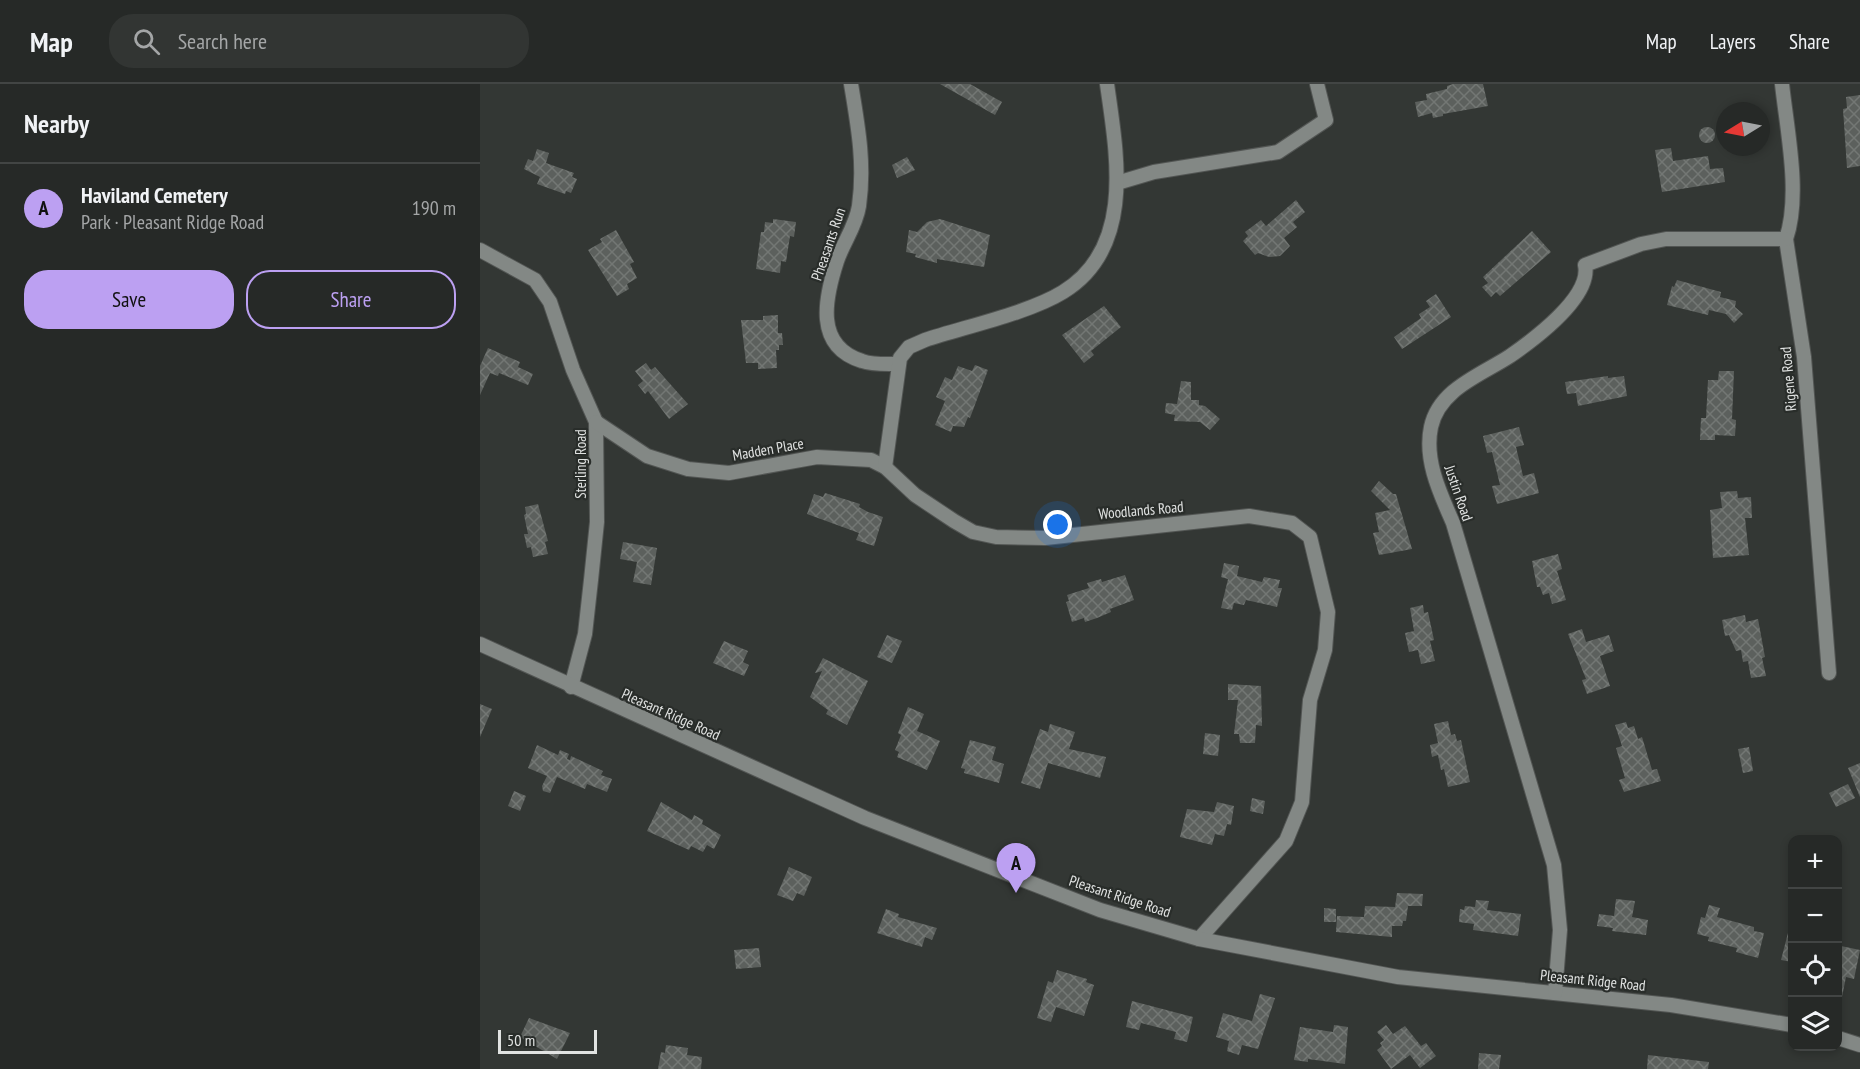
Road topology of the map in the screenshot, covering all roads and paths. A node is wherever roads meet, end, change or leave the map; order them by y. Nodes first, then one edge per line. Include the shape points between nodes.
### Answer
1 (851, 84) edge
2 (1107, 84) edge
3 (1317, 84) edge
4 (1782, 84) edge
5 (1117, 183) junction
6 (1786, 239) junction
7 (480, 250) edge
8 (898, 364) junction
9 (596, 422) junction
10 (885, 467) junction
11 (480, 644) edge
12 (1828, 673) dead end
13 (571, 687) junction
14 (1199, 939) junction
15 (1555, 993) junction
16 (1788, 1024) edge
17 (1842, 1039) edge
18 (1860, 1045) edge

1 - 8 street, Pheasants Run via 863,169 858,210 838,260 826,316 830,334 842,353 864,362
2 - 5 street via 1117,143
3 - 5 street via 1326,120 1278,152 1154,172
4 - 6 street, Rigene Road via 1793,202
5 - 8 street via 1110,232 1101,255 1086,275 1040,303 909,347
6 - 12 street, Rigene Road via 1804,357
6 - 15 street, Justin Road via 1666,239 1585,265 1579,292 1555,320 1448,395 1431,425 1430,458 1437,485 1453,523 1554,865 1560,930
7 - 9 street, Sterling Road via 535,280 550,302
8 - 10 street
9 - 10 street, Madden Place via 647,456 688,469 729,473 817,457 871,460
9 - 13 street, Sterling Road via 597,522 585,634
10 - 14 street, Woodlands Road via 915,495 954,521 973,532 996,537 1046,538 1249,516 1292,523 1310,537 1329,612 1325,650 1310,700 1302,802 1286,841
11 - 13 street, Pleasant Ridge Road
13 - 14 street, Pleasant Ridge Road via 873,821 1100,910
14 - 15 street, Pleasant Ridge Road via 1398,977
15 - 16 street, Pleasant Ridge Road via 1671,1005
17 - 18 street

